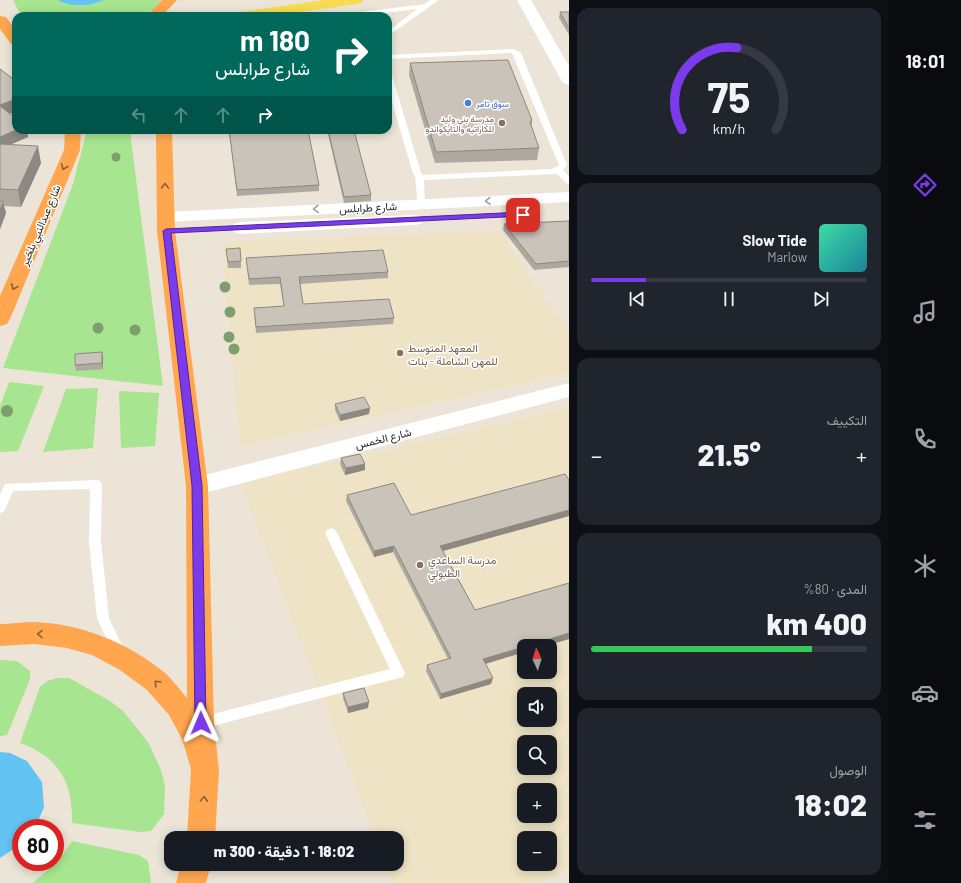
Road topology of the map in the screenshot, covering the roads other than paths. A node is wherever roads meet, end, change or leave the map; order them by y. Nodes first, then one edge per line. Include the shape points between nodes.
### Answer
1 (356, 0) edge
2 (435, 0) edge
3 (524, 0) edge
4 (428, 6) junction
5 (269, 12) edge
6 (378, 12) edge
7 (0, 19) edge
8 (12, 24) edge
9 (392, 31) edge
10 (12, 36) edge
11 (392, 57) edge
12 (569, 80) edge
13 (392, 89) edge
14 (73, 134) edge
15 (164, 134) edge
16 (558, 170) junction
17 (419, 176) junction
18 (569, 181) edge
19 (569, 197) edge
20 (422, 204) junction
21 (569, 212) edge
22 (166, 224) junction
23 (0, 319) edge
24 (569, 390) edge
25 (197, 486) junction
26 (0, 509) edge
27 (331, 533) dead end
28 (0, 635) edge
29 (120, 655) junction
30 (201, 723) junction
31 (205, 769) junction
32 (201, 831) edge
33 (195, 871) edge
34 (205, 871) edge
35 (191, 883) edge
36 (206, 883) edge

1 - 5 main road
2 - 4 lane
3 - 12 main road
4 - 6 lane
4 - 9 lane
7 - 8 highway
7 - 10 highway
11 - 16 lane via 512,50 517,52 564,165
13 - 17 lane
14 -> 23 highway, شارع عبدالنبي بلخير via 72,150
22 -> 15 highway
16 - 17 lane via 438,178
16 - 18 lane
17 - 20 lane
19 -> 20 main road, شارع طرابلس
20 -> 22 main road, شارع طرابلس
21 - 22 main road, شارع طرابلس
22 - 25 highway
24 - 25 main road, شارع الخمس
25 - 30 highway
26 - 29 lane via 9,487 96,484 95,542 103,618
27 - 30 lane via 398,673
29 -> 28 highway via 85,641 48,634
31 -> 29 highway via 194,733 175,701 150,675
30 - 31 highway
32 -> 31 highway
33 - 35 highway
34 - 36 highway

